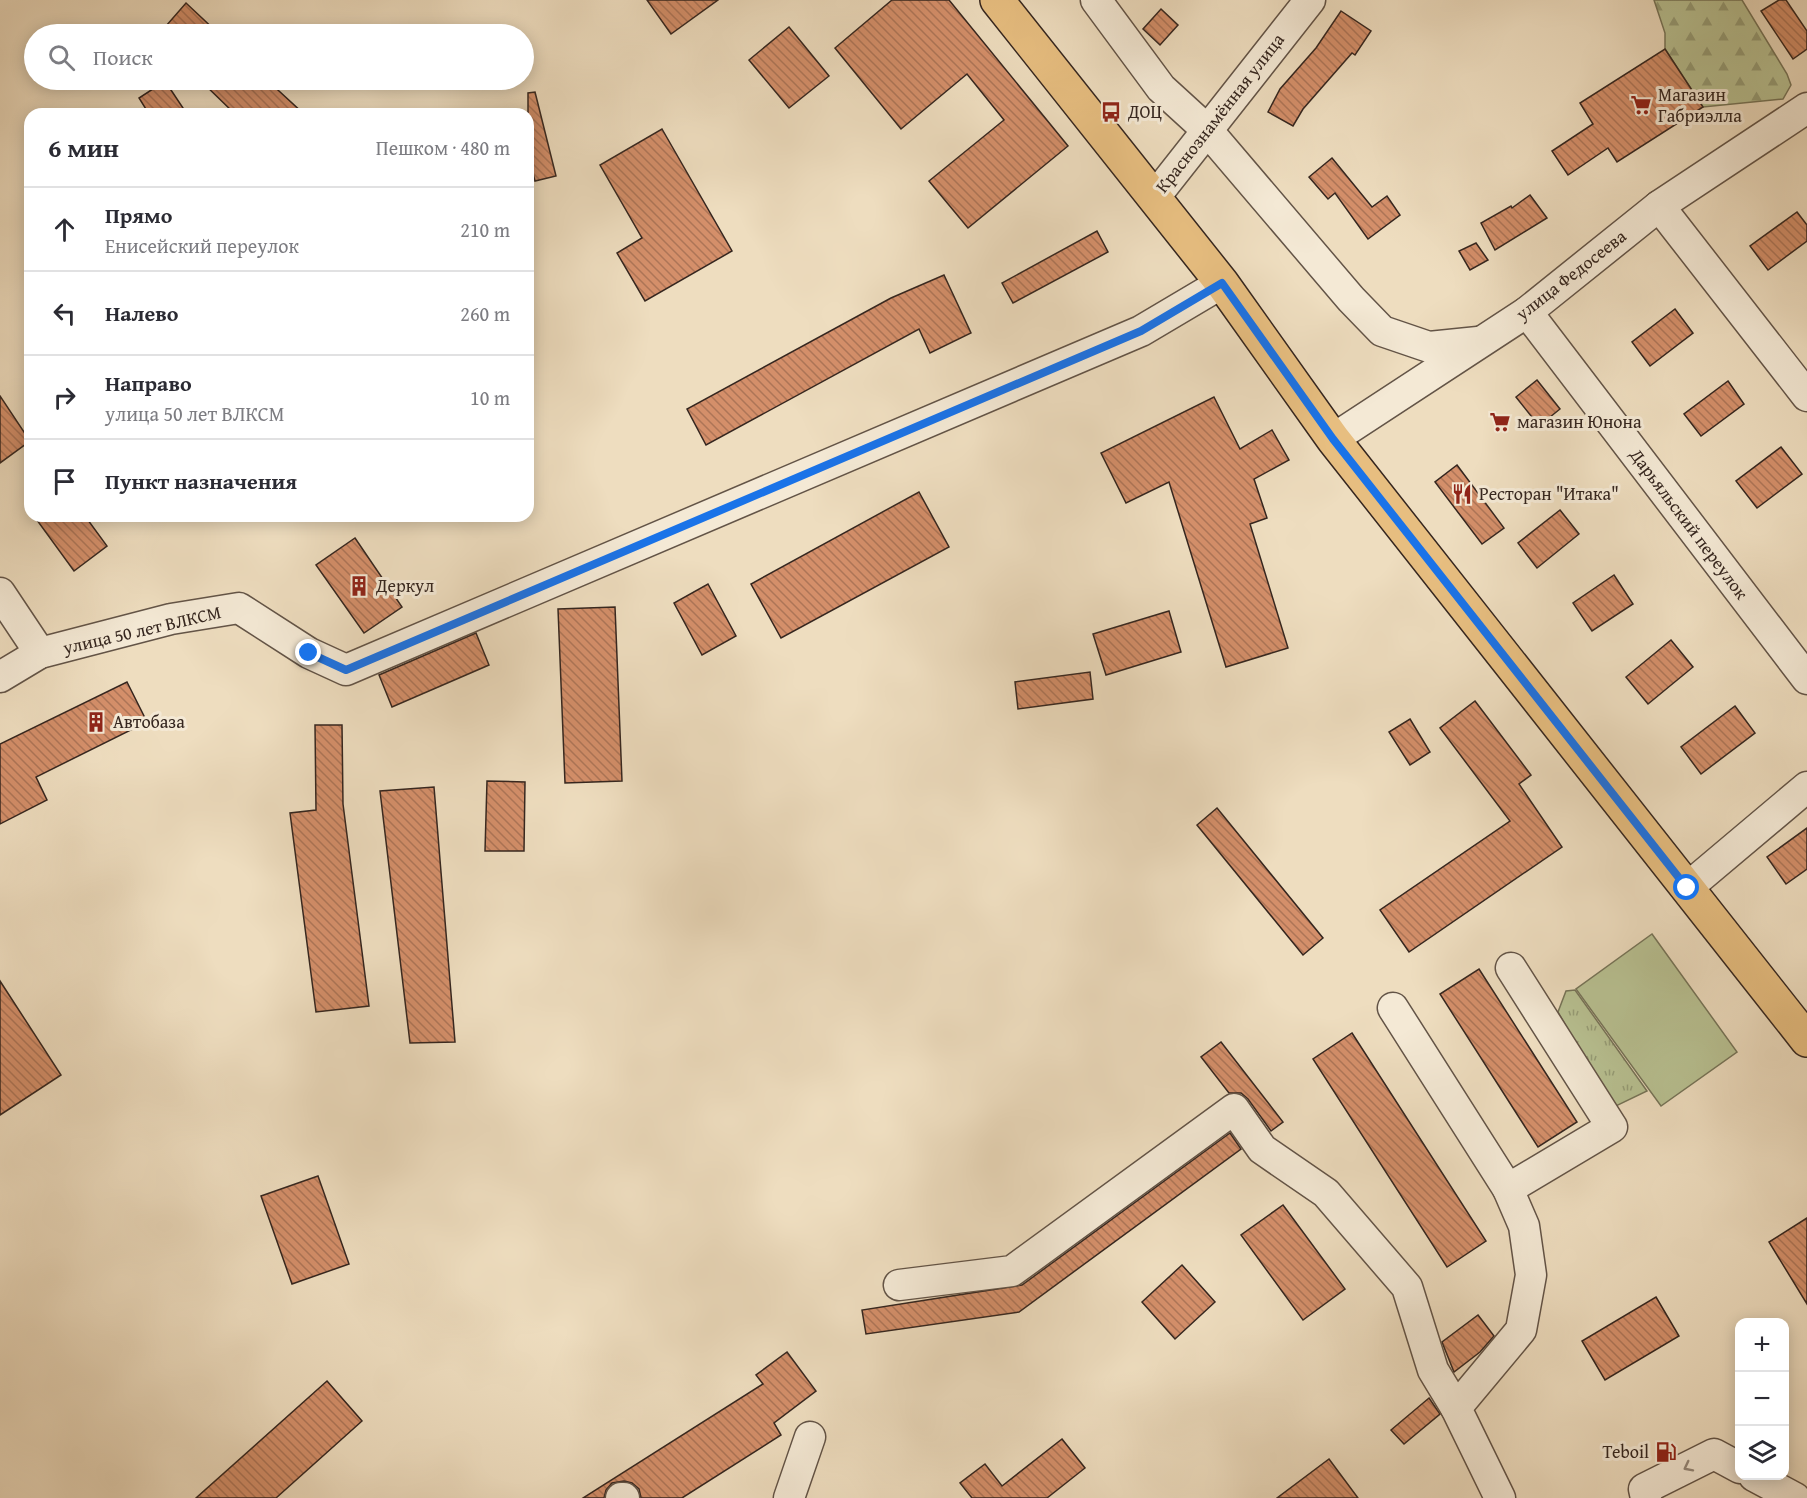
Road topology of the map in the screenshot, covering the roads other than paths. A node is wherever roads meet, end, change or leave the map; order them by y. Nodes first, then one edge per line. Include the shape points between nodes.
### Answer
1 (998, 0) edge
2 (1096, 0) edge
3 (1310, 0) edge
4 (1807, 108) edge
5 (1207, 130) junction
6 (1154, 198) junction
7 (1659, 206) junction
8 (1222, 283) junction
9 (1527, 312) junction
10 (1480, 342) junction
11 (1807, 396) edge
12 (1333, 439) junction
13 (0, 593) edge
14 (40, 653) junction
15 (0, 677) edge
16 (1807, 679) edge
17 (1807, 787) edge
18 (1687, 888) junction
19 (1511, 968) dead end
20 (1393, 1008) dead end
21 (1807, 1040) edge
22 (1508, 1189) junction
23 (899, 1285) dead end
24 (1456, 1408) junction
25 (810, 1437) dead end
26 (1735, 1465) edge
27 (1761, 1480) edge
28 (789, 1498) edge
29 (1500, 1498) edge
30 (1646, 1498) edge
31 (1795, 1498) edge

1 - 6 main road
2 - 5 street via 1161,88
3 - 5 street, Краснознамённая улица
4 - 7 street, улица Федосеева
5 - 6 street, Краснознамённая улица
5 - 10 street via 1382,331 1430,347
6 - 8 main road
7 - 9 street, улица Федосеева
7 - 11 street
8 - 12 main road
8 - 14 street, улица 50 лет ВЛКСМ via 1141,331 346,670 309,653 239,608 171,619
9 - 10 street, улица Федосеева
9 - 16 street, Дарьяльский переулок
10 - 12 street, улица Федосеева
12 - 18 main road
13 - 14 street
14 - 15 street, улица 50 лет ВЛКСМ
17 - 18 street
18 - 21 main road
19 - 22 street via 1612,1127
20 - 22 street
22 - 24 street via 1524,1226 1531,1275 1521,1330
23 - 24 street via 1012,1271 1233,1109 1262,1149 1326,1193 1407,1287 1433,1370
24 - 29 street
25 - 28 street
26 -> 30 street via 1714,1454 1644,1489
27 - 31 street

